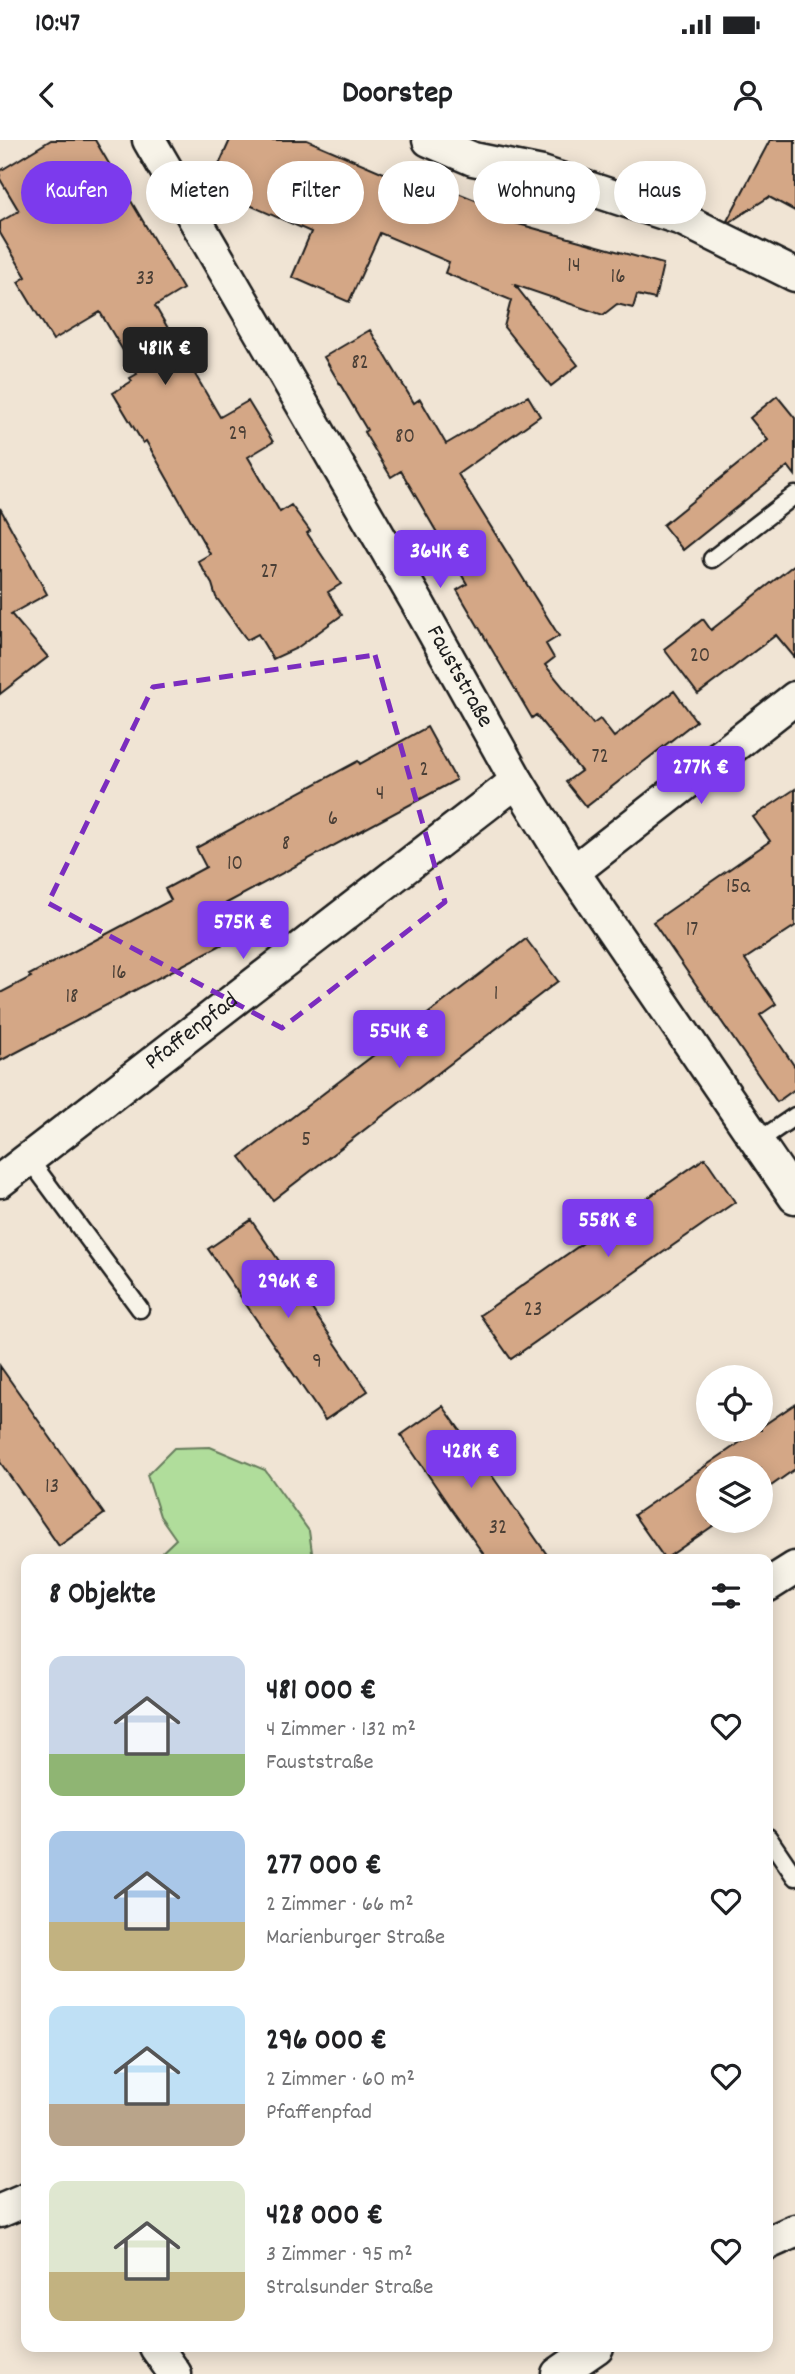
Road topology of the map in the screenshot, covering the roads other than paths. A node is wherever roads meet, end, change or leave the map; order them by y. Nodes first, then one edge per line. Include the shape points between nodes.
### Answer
1 (149, 140) edge
2 (429, 140) edge
3 (795, 275) edge
4 (795, 495) edge
5 (712, 559) dead end
6 (795, 698) edge
7 (517, 781) junction
8 (573, 872) junction
9 (795, 1116) edge
10 (757, 1142) junction
11 (29, 1159) junction
12 (0, 1181) edge
13 (795, 1197) edge
14 (139, 1309) dead end
15 (795, 1568) edge
16 (773, 1582) edge
17 (773, 1844) edge
18 (795, 1877) edge
19 (795, 2231) edge
20 (773, 2241) edge
21 (160, 2352) edge
22 (590, 2352) edge
23 (175, 2374) edge
24 (558, 2374) edge

1 - 7 street, Fauststraße
2 - 3 street via 473,159 542,173 682,219
4 - 5 lane
6 - 8 street
7 - 8 street, Fauststraße
7 - 11 street, Pfaffenpfad
8 - 10 street, Fauststraße
9 - 10 lane
10 - 13 street, Fauststraße
11 - 12 street, Pfaffenpfad
11 - 14 lane
15 - 16 street
17 - 18 lane
19 - 20 street
21 - 23 street
22 - 24 street

